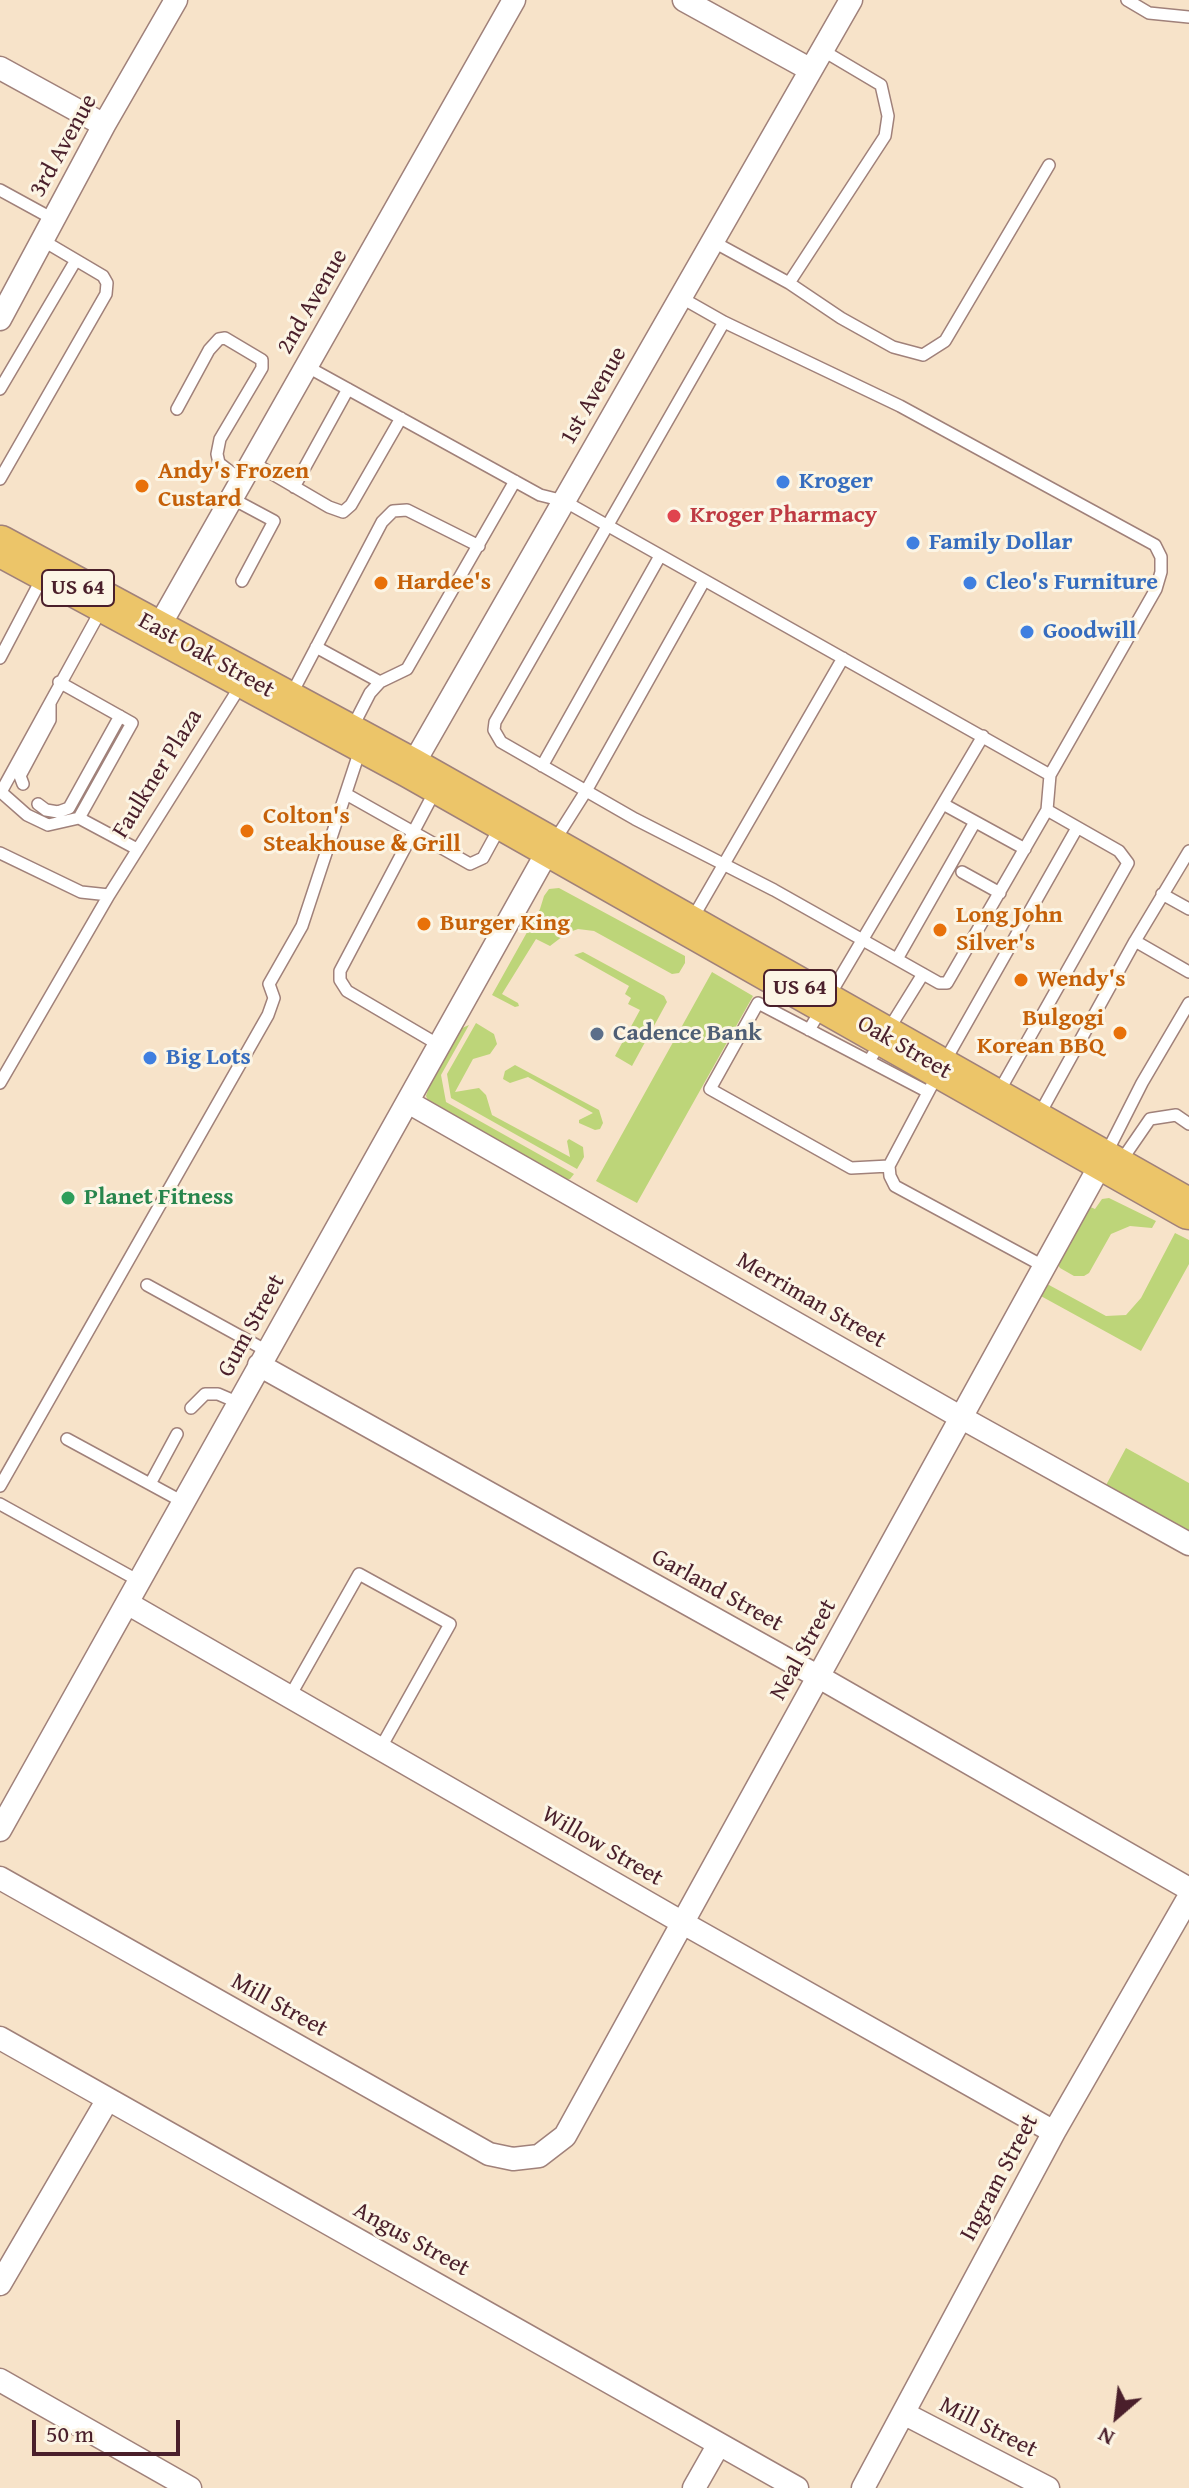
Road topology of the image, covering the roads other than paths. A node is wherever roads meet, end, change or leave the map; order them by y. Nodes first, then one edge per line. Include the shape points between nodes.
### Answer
1 (176, 0) edge
2 (514, 0) edge
3 (684, 0) edge
4 (851, 0) edge
5 (1127, 0) edge
6 (1189, 17) edge
7 (822, 50) junction
8 (0, 68) edge
9 (811, 70) junction
10 (104, 125) junction
11 (1049, 165) dead end
12 (0, 190) edge
13 (53, 219) junction
14 (42, 240) junction
15 (712, 241) junction
16 (76, 260) junction
17 (789, 283) junction
18 (680, 297) junction
19 (0, 319) edge
20 (724, 322) junction
21 (306, 366) junction
22 (0, 389) edge
23 (348, 389) junction
24 (177, 409) dead end
25 (401, 418) junction
26 (3, 465) edge
27 (0, 479) edge
28 (241, 480) junction
29 (515, 481) junction
30 (294, 487) junction
31 (564, 501) junction
32 (608, 526) junction
33 (0, 546) edge
34 (479, 546) junction
35 (660, 556) junction
36 (46, 570) junction
37 (242, 581) dead end
38 (704, 581) junction
39 (105, 602) junction
40 (157, 630) junction
41 (316, 647) junction
42 (0, 658) edge
43 (843, 658) junction
44 (245, 678) junction
45 (59, 682) junction
46 (380, 682) junction
47 (50, 698) junction
48 (287, 701) junction
49 (120, 716) junction
50 (983, 736) junction
51 (356, 738) junction
52 (542, 766) junction
53 (1050, 775) junction
54 (425, 776) junction
55 (586, 791) junction
56 (346, 794) junction
57 (943, 804) junction
58 (1047, 810) junction
59 (79, 818) junction
60 (503, 820) junction
61 (975, 822) junction
62 (1077, 828) junction
63 (413, 832) junction
64 (550, 847) junction
65 (137, 849) junction
66 (1025, 849) junction
67 (1189, 851) edge
68 (0, 853) edge
69 (723, 865) junction
70 (962, 872) dead end
71 (1000, 893) junction
72 (1162, 894) junction
73 (109, 895) junction
74 (1189, 909) edge
75 (689, 925) junction
76 (863, 941) junction
77 (1135, 941) junction
78 (897, 959) junction
79 (1189, 972) edge
80 (923, 974) junction
81 (773, 992) junction
82 (1189, 1003) edge
83 (817, 1016) junction
84 (439, 1045) junction
85 (877, 1049) junction
86 (935, 1080) junction
87 (0, 1083) edge
88 (995, 1099) junction
89 (408, 1102) junction
90 (1036, 1122) junction
91 (1189, 1124) edge
92 (1110, 1164) junction
93 (889, 1166) junction
94 (1189, 1209) edge
95 (1045, 1267) junction
96 (147, 1285) dead end
97 (263, 1358) junction
98 (239, 1403) junction
99 (191, 1408) dead end
100 (962, 1418) junction
101 (177, 1434) dead end
102 (67, 1439) dead end
103 (150, 1484) junction
104 (0, 1486) edge
105 (183, 1502) junction
106 (0, 1504) edge
107 (1189, 1544) edge
108 (139, 1581) junction
109 (127, 1603) junction
110 (819, 1677) junction
111 (290, 1696) junction
112 (380, 1749) junction
113 (0, 1830) edge
114 (0, 1878) edge
115 (1189, 1889) edge
116 (1189, 1897) edge
117 (683, 1923) junction
118 (0, 2038) edge
119 (108, 2099) junction
120 (1054, 2132) junction
121 (539, 2156) joint
122 (0, 2284) edge
123 (0, 2380) edge
124 (905, 2414) junction
125 (719, 2444) junction
126 (190, 2488) edge
127 (694, 2488) edge
128 (797, 2488) edge
129 (863, 2488) edge
130 (1048, 2488) edge

1 - 10 street, 3rd Avenue
2 - 21 street, 2nd Avenue
3 - 9 street
4 - 7 street, 1st Avenue
5 - 6 lane via 1149,13
7 - 9 street, 1st Avenue
7 - 17 lane via 881,85 888,116 885,136
8 - 10 street
9 - 15 street, 1st Avenue
10 - 13 street, 3rd Avenue
11 - 17 lane via 945,341 923,355 893,347
12 - 13 lane
13 - 14 street, 3rd Avenue
14 - 16 lane
14 - 19 street, 3rd Avenue
15 - 17 lane
15 - 18 street, 1st Avenue
16 - 22 lane
16 - 26 lane via 103,276 106,294
18 - 20 lane
18 - 31 street, 1st Avenue
20 - 32 lane
20 - 53 lane via 900,406 1155,545 1161,557 1156,589
21 - 23 lane
21 - 28 street, 2nd Avenue
23 - 25 lane
23 - 30 lane
24 - 28 lane via 219,339 262,360 217,454 219,463
25 - 29 lane
25 - 30 lane via 343,512
26 - 27 lane
28 - 30 lane
28 - 37 lane via 274,521
28 - 40 street, 2nd Avenue
29 - 31 lane
29 - 34 lane
31 - 32 lane
31 - 54 street, 1st Avenue
32 - 35 lane
32 - 52 lane via 495,722 501,742
33 - 36 highway, East Oak Street / US 64
34 - 41 lane via 407,510 393,511 382,522
34 - 46 lane via 407,669
35 - 38 lane
35 - 52 lane
36 - 39 highway, East Oak Street / US 64
36 - 42 lane
38 - 43 lane
38 - 55 lane
39 - 40 highway, East Oak Street / US 64
39 - 45 lane
40 - 44 highway, East Oak Street / US 64
41 - 46 lane
41 - 48 lane
43 - 50 lane
43 - 69 lane
44 - 48 highway, East Oak Street / US 64
44 - 65 lane, Faulkner Plaza
45 - 47 lane
45 - 49 lane
46 - 51 lane via 370,693
47 - 49 lane via 50,720 20,776 46,810 69,808
47 - 59 lane via 1,792 48,825
48 - 51 highway, East Oak Street / US 64
49 - 59 lane via 132,723
50 - 53 lane
50 - 57 lane
51 - 54 highway, East Oak Street / US 64
51 - 56 lane
52 - 55 lane
53 - 58 lane
54 - 60 highway, Oak Street / US 64
54 - 63 lane
55 - 64 lane
55 - 69 lane
56 - 63 lane
56 - 104 lane via 302,926 269,984 274,998 268,1015
57 - 61 lane
57 - 76 lane
58 - 62 lane
58 - 66 lane
59 - 65 lane
60 - 63 lane via 483,858 470,864
60 - 64 highway, Oak Street / US 64
61 - 66 lane
61 - 78 lane
62 - 86 lane
62 - 88 lane via 1119,851 1128,863
63 - 84 lane via 340,980 347,991
64 - 75 highway, Oak Street / US 64
64 - 84 street, Gum Street
65 - 73 lane, Faulkner Plaza
66 - 71 lane
67 - 72 lane
68 - 73 lane via 81,892
69 - 75 lane
69 - 76 lane
70 - 71 lane
71 - 80 lane via 947,983
72 - 74 lane
72 - 77 lane
73 - 87 lane, Faulkner Plaza
75 - 81 highway, Oak Street / US 64
76 - 78 lane
76 - 83 lane
77 - 79 lane
77 - 90 lane
78 - 80 lane
80 - 85 lane
81 - 83 highway, Oak Street / US 64
81 - 93 lane via 758,1003 710,1089 851,1168
82 - 92 lane via 1142,1083
83 - 85 highway, Oak Street / US 64
84 - 89 street, Gum Street
85 - 86 highway, Oak Street / US 64
86 - 88 highway, Oak Street / US 64
86 - 93 lane
88 - 90 highway, Oak Street / US 64
89 - 97 street, Gum Street
89 - 100 street, Merriman Street
90 - 92 highway, Oak Street / US 64
91 - 92 lane via 1176,1115 1150,1119
92 - 94 highway, Oak Street / US 64
92 - 95 street, Neal Street
93 - 95 lane via 895,1186
95 - 100 street, Neal Street
96 - 97 lane
97 - 98 street, Gum Street
97 - 110 street, Garland Street
98 - 99 lane via 205,1394
98 - 105 street, Gum Street
100 - 107 street, Merriman Street
100 - 110 street, Neal Street
101 - 103 lane
102 - 103 lane
103 - 105 lane
105 - 108 street, Gum Street
106 - 108 lane
108 - 109 street, Gum Street
109 - 111 street, Willow Street
109 - 113 street, Gum Street
110 - 115 street, Garland Street
110 - 117 street, Neal Street
111 - 112 street, Willow Street
111 - 112 lane via 359,1574 450,1624
112 - 117 street, Willow Street
114 - 121 street, Mill Street via 489,2154 513,2159
116 - 120 street, Ingram Street
117 - 120 street, Willow Street
117 - 121 street, Neal Street via 565,2136
118 - 119 street, Angus Street
119 - 122 street
119 - 125 street, Angus Street
120 - 124 street, Ingram Street
123 - 126 street
124 - 129 street, Ingram Street
124 - 130 street, Mill Street
125 - 127 street
125 - 128 street, Angus Street

